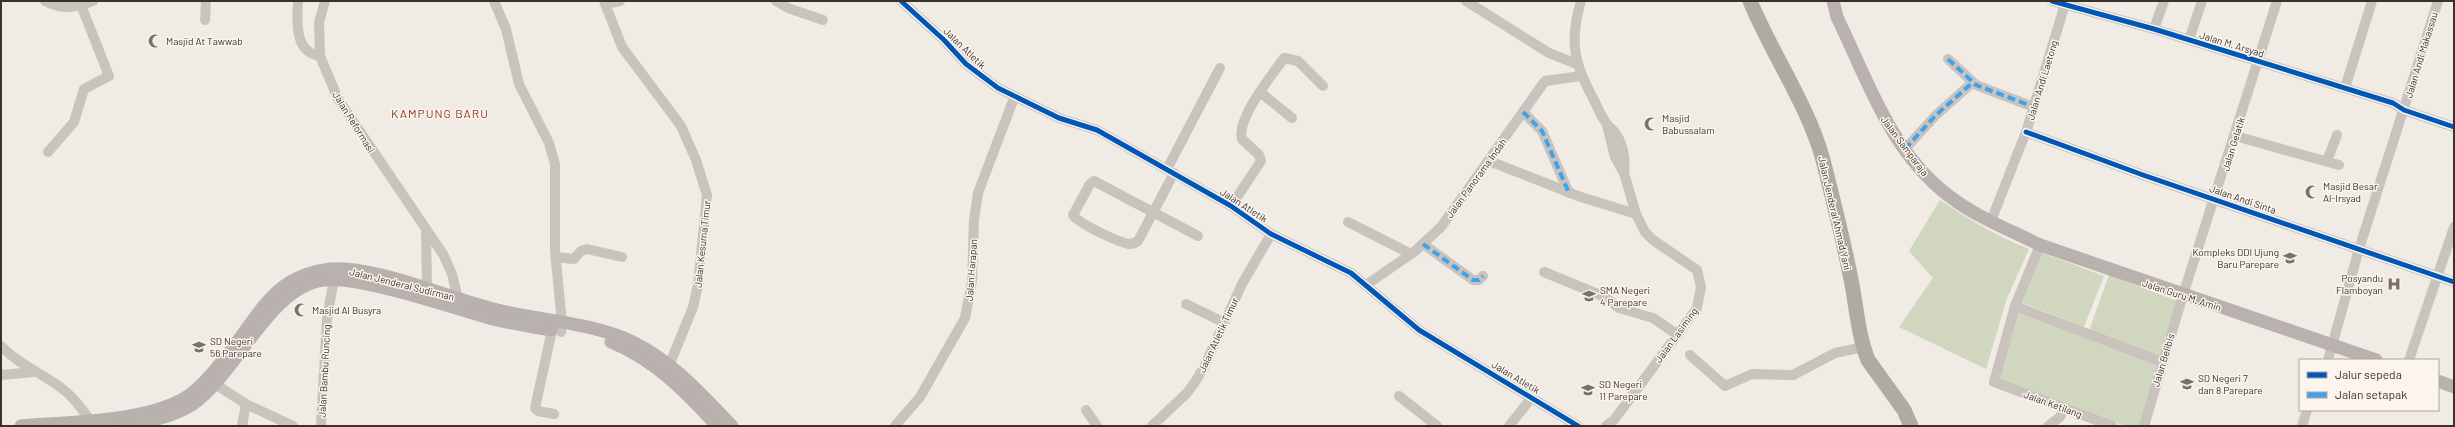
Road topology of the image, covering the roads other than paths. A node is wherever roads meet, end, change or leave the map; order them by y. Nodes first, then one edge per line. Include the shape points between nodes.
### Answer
1 (46, 1) edge
2 (93, 1) edge
3 (206, 1) edge
4 (298, 1) edge
5 (325, 1) edge
6 (494, 1) edge
7 (620, 1) edge
8 (776, 1) edge
9 (901, 1) edge
10 (1466, 1) edge
11 (1581, 1) edge
12 (1750, 1) edge
13 (1833, 1) edge
14 (2052, 1) edge
15 (2164, 1) edge
16 (2202, 1) edge
17 (2277, 1) edge
18 (2372, 1) edge
19 (2438, 1) edge
20 (605, 3) edge
21 (2065, 3) edge
22 (81, 5) junction
23 (205, 20) dead end
24 (823, 20) dead end
25 (2154, 29) junction
26 (2189, 40) junction
27 (320, 56) junction
28 (1948, 59) dead end
29 (2259, 61) junction
30 (1577, 64) junction
31 (1220, 68) dead end
32 (1581, 76) junction
33 (1972, 83) junction
34 (1323, 86) dead end
35 (2345, 88) junction
36 (1260, 92) junction
37 (1014, 98) junction
38 (2034, 107) junction
39 (2405, 107) junction
40 (1523, 112) junction
41 (1292, 118) dead end
42 (2454, 120) edge
43 (2454, 127) edge
44 (2026, 132) junction
45 (2338, 135) dead end
46 (2235, 136) junction
47 (1905, 149) junction
48 (48, 152) dead end
49 (1489, 161) junction
50 (2327, 161) junction
51 (2339, 165) dead end
52 (1171, 171) junction
53 (1569, 193) junction
54 (2215, 199) junction
55 (1231, 206) junction
56 (1153, 212) junction
57 (1636, 214) junction
58 (1991, 221) junction
59 (1348, 222) dead end
60 (2454, 228) edge
61 (426, 230) junction
62 (1272, 234) junction
63 (1198, 236) dead end
64 (1423, 244) junction
65 (2040, 245) junction
66 (2359, 249) junction
67 (1412, 254) junction
68 (556, 257) junction
69 (622, 258) dead end
70 (1544, 272) dead end
71 (333, 274) junction
72 (1483, 276) dead end
73 (2438, 277) junction
74 (2454, 282) edge
75 (1366, 285) junction
76 (427, 288) junction
77 (2183, 295) junction
78 (459, 303) junction
79 (1186, 304) dead end
80 (2015, 306) junction
81 (1223, 322) junction
82 (558, 328) junction
83 (1678, 335) junction
84 (2331, 343) junction
85 (1, 346) edge
86 (1863, 347) junction
87 (1690, 356) dead end
88 (2323, 359) edge
89 (2328, 359) edge
90 (2373, 359) edge
91 (2409, 359) edge
92 (2162, 362) junction
93 (669, 366) junction
94 (33, 372) junction
95 (1, 375) edge
96 (212, 381) junction
97 (2439, 381) edge
98 (2454, 387) edge
99 (1399, 396) dead end
100 (1532, 396) junction
101 (246, 404) junction
102 (2064, 408) junction
103 (1086, 410) dead end
104 (2307, 411) edge
105 (2313, 411) edge
106 (554, 414) dead end
107 (90, 420) junction
108 (1611, 424) edge
109 (21, 426) edge
110 (121, 426) edge
111 (242, 426) edge
112 (293, 426) edge
113 (321, 426) edge
114 (717, 426) edge
115 (732, 426) edge
116 (894, 426) edge
117 (1097, 426) edge
118 (1152, 426) edge
119 (1437, 426) edge
120 (1510, 426) edge
121 (1578, 426) edge
122 (1911, 426) edge
123 (2048, 426) edge
124 (2112, 426) edge
125 (2144, 426) edge
126 (2302, 426) edge
127 (2308, 426) edge

1 - 22 street via 60,8
2 - 22 street
3 - 23 street
4 - 27 street via 301,43 310,53
5 - 27 street, Jalan Reformasi via 319,22
6 - 68 street via 506,30 519,84 549,143 556,164
7 - 20 street
8 - 24 street
9 - 37 street, Jalan Atletik via 966,64
10 - 30 street via 1549,52
11 - 30 street, Jalan Lasiming via 1574,31
12 - 86 highway, Jalan Jenderal Ahmad Yani via 1765,36 1814,130 1845,252
13 - 47 main road, Jalan Samparaja via 1837,17 1883,119
14 - 21 street, Jalan M. Arsyad
15 - 25 street
16 - 26 street
17 - 29 street, Jalan Gelatik
18 - 35 street
19 - 39 street, Jalan Andi Makassau
20 - 93 street, Jalan Kesuma Timur via 622,47 681,126 696,160 707,196 698,285 693,308
21 - 25 street, Jalan M. Arsyad
21 - 38 street, Jalan Andi Laetong
22 - 48 street via 109,76 84,89 74,122
25 - 26 street, Jalan M. Arsyad
26 - 29 street, Jalan M. Arsyad
27 - 61 street, Jalan Reformasi via 338,99
28 - 33 street
29 - 35 street, Jalan M. Arsyad
29 - 46 street, Jalan Gelatik
30 - 32 street, Jalan Lasiming
31 - 52 street
32 - 40 street, Jalan Panorama Indah via 1545,81
32 - 57 street, Jalan Lasiming via 1607,125 1613,129 1621,144 1625,156 1624,173
33 - 38 street
33 - 47 street via 1936,115
34 - 36 street via 1298,61 1286,58
35 - 39 street, Jalan M. Arsyad
36 - 41 street
36 - 55 street via 1246,118 1241,136 1259,155 1260,161
37 - 52 street, Jalan Atletik via 1059,118 1097,130
37 - 116 street, Jalan Harapan via 978,193 974,220 972,281 966,318 920,397
38 - 44 street, Jalan Andi Laetong
39 - 42 street
39 - 43 street
39 - 66 street, Jalan Andi Makassau
40 - 49 street, Jalan Panorama Indah
40 - 53 street via 1542,131
44 - 54 street, Jalan Andi Sinta
44 - 58 street, Jalan Andi Laetong
45 - 50 street
46 - 50 street
46 - 54 street, Jalan Gelatik
47 - 58 main road, Jalan Samparaja via 1921,171 1949,196
49 - 53 street
49 - 64 street, Jalan Panorama Indah via 1441,227
50 - 51 street
52 - 55 street, Jalan Atletik
52 - 56 street
53 - 57 street
54 - 66 street, Jalan Andi Sinta
54 - 77 street, Jalan Gelatik
55 - 62 street, Jalan Atletik
56 - 56 street via 1138,241 1130,244 1074,218 1072,213 1094,181
56 - 63 street
57 - 83 street, Jalan Lasiming via 1645,232 1653,240 1692,266 1699,274 1699,303
58 - 65 main road, Jalan Guru M. Amin
59 - 67 street
60 - 73 street
61 - 76 street
61 - 78 street, Jalan Reformasi via 443,254
62 - 75 street, Jalan Atletik via 1338,266
62 - 81 street, Jalan Atletik Timur
64 - 67 street, Jalan Panorama Indah
64 - 72 street via 1473,280 1479,280
65 - 77 main road, Jalan Guru M. Amin
65 - 80 street
66 - 73 street, Jalan Andi Sinta
66 - 84 street, Jalan Andi Makassau
67 - 75 street, Jalan Panorama Indah
68 - 69 street via 574,259 580,251 587,250
68 - 82 street
70 - 83 street via 1605,297 1619,308 1652,318
71 - 76 main road, Jalan Jenderal Sudirman via 356,271
71 - 78 main road, Jalan Jenderal Sudirman
71 - 96 main road, Jalan Jenderal Sudirman via 319,270 295,279 277,293
71 - 113 street, Jalan Bambu Runcing via 327,318
73 - 74 street, Jalan Andi Sinta
73 - 91 street
75 - 100 street, Jalan Atletik via 1419,330
76 - 78 main road, Jalan Jenderal Sudirman
77 - 84 main road, Jalan Guru M. Amin
77 - 92 street, Jalan Belibis
78 - 82 main road, Jalan Jenderal Sudirman via 501,311
79 - 81 street
80 - 92 street
80 - 102 street, Jalan Ketilang via 1994,382
81 - 118 street, Jalan Atletik Timur via 1204,367 1188,393
82 - 93 main road, Jalan Jenderal Sudirman via 610,334 632,342
82 - 106 street via 535,408
82 - 114 main road, Jalan Jenderal Sudirman via 612,342 630,352 679,387
83 - 108 street, Jalan Lasiming
84 - 88 street
84 - 89 street
84 - 90 main road, Jalan Guru M. Amin
85 - 94 street
86 - 87 street via 1835,353 1793,375 1752,374 1725,386
86 - 122 highway, Jalan Jenderal Ahmad Yani via 1868,360 1904,410
92 - 125 street, Jalan Belibis
93 - 115 main road, Jalan Jenderal Sudirman
94 - 95 street
94 - 107 street via 62,388
96 - 101 street
96 - 107 main road, Jalan Jenderal Sudirman via 166,406 133,415
96 - 110 main road, Jalan Jenderal Sudirman via 181,411
97 - 98 main road
99 - 119 street
100 - 120 street
100 - 121 street, Jalan Atletik
101 - 111 street
101 - 112 street
102 - 123 street via 2060,417
102 - 124 street, Jalan Ketilang
103 - 117 street
104 - 126 street
105 - 127 street
107 - 109 main road, Jalan Jenderal Sudirman

